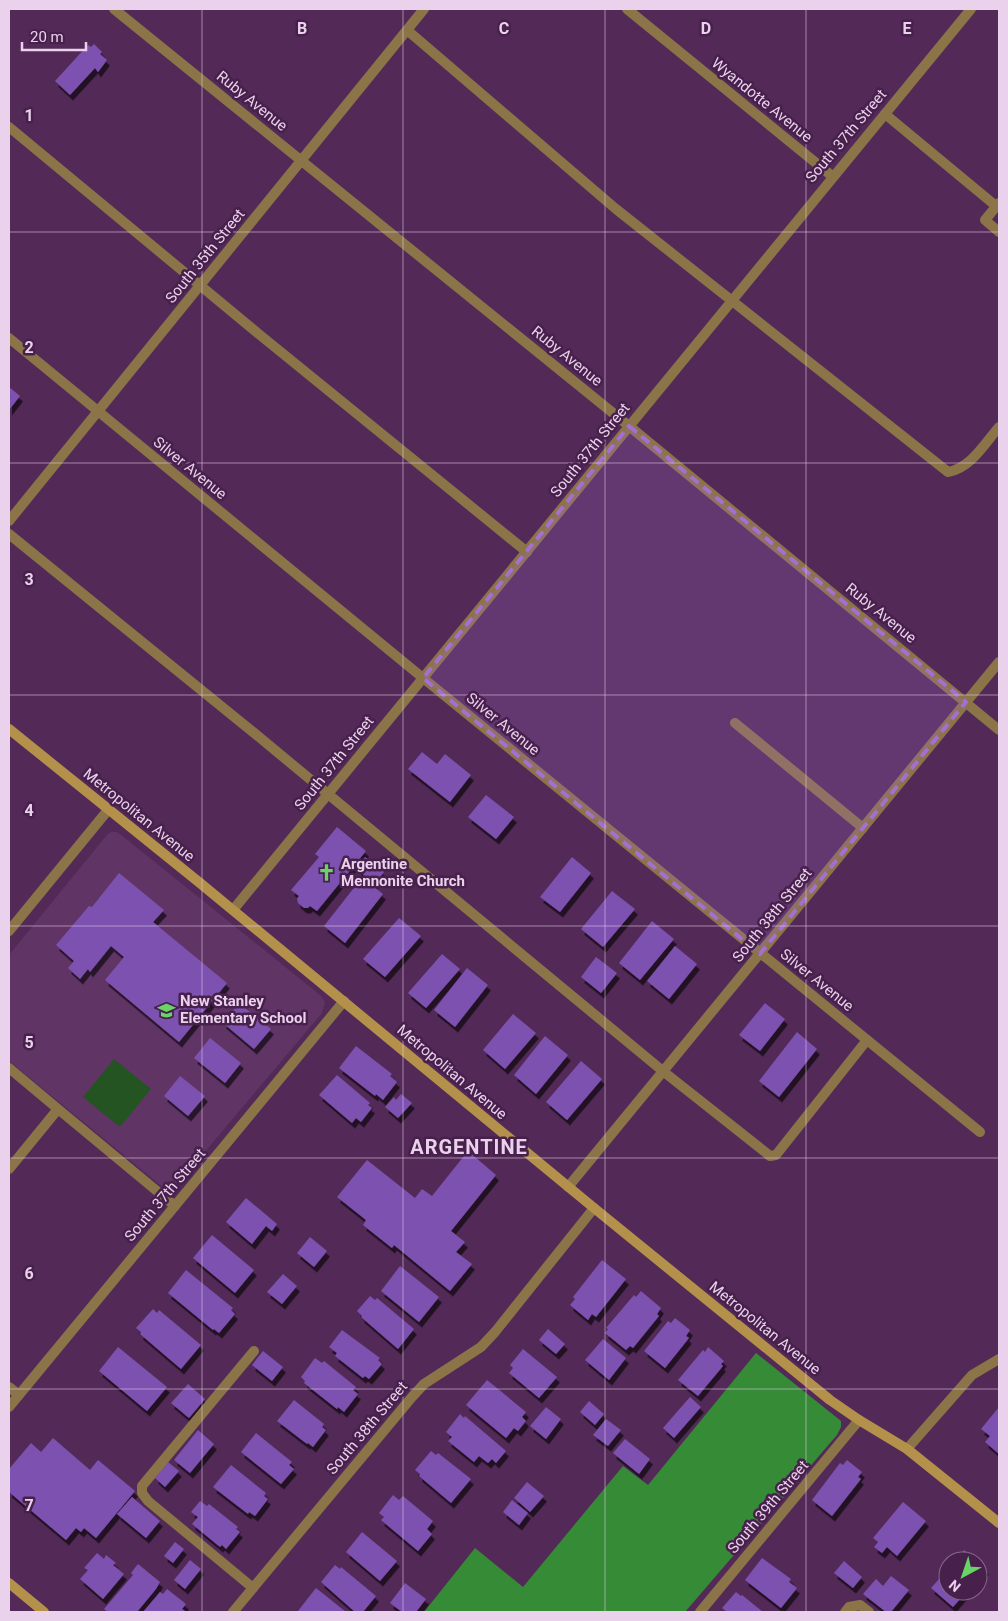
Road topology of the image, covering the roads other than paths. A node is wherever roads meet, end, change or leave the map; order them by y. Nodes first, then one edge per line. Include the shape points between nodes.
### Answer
1 (114, 9) edge
2 (424, 9) edge
3 (627, 9) edge
4 (971, 9) edge
5 (407, 30) junction
6 (885, 114) junction
7 (9, 127) edge
8 (302, 160) junction
9 (832, 176) junction
10 (998, 204) edge
11 (999, 232) edge
12 (200, 285) junction
13 (732, 300) junction
14 (9, 338) edge
15 (97, 412) junction
16 (628, 426) junction
17 (999, 427) edge
18 (9, 522) edge
19 (9, 534) edge
20 (527, 552) junction
21 (999, 662) edge
22 (423, 678) junction
23 (966, 702) junction
24 (735, 723) dead end
25 (9, 728) edge
26 (999, 730) edge
27 (328, 794) junction
28 (108, 810) junction
29 (863, 828) junction
30 (232, 910) junction
31 (12, 919) edge
32 (9, 931) edge
33 (760, 954) junction
34 (344, 1001) junction
35 (867, 1040) junction
36 (9, 1068) edge
37 (664, 1072) junction
38 (58, 1108) junction
39 (980, 1132) dead end
40 (9, 1169) edge
41 (568, 1187) junction
42 (175, 1206) junction
43 (594, 1208) junction
44 (254, 1351) dead end
45 (999, 1359) edge
46 (9, 1387) edge
47 (19, 1395) junction
48 (9, 1408) edge
49 (859, 1420) junction
50 (906, 1449) junction
51 (999, 1523) edge
52 (9, 1583) edge
53 (253, 1588) junction
54 (44, 1612) edge
55 (233, 1612) edge
56 (700, 1612) edge
57 (845, 1612) edge
58 (869, 1612) edge

1 - 8 street, Ruby Avenue
2 - 5 street, South 35th Street
3 - 9 street, Wyandotte Avenue
4 - 6 street, South 37th Street
5 - 8 street, South 35th Street
5 - 13 street via 616,210
6 - 9 street, South 37th Street
6 - 10 street
7 - 12 street
8 - 12 street, South 35th Street
8 - 16 street, Ruby Avenue
9 - 13 street, South 37th Street
10 - 11 street via 985,220
12 - 15 street, South 35th Street
12 - 20 street
13 - 16 street, South 37th Street
13 - 17 street via 948,472 957,471 969,463
14 - 15 street, Silver Avenue
15 - 18 street, South 35th Street
15 - 22 street, Silver Avenue
16 - 20 street, South 37th Street
16 - 23 street, Ruby Avenue
19 - 27 street
20 - 22 street, South 37th Street
21 - 23 street, South 38th Street
22 - 27 street, South 37th Street
22 - 33 street, Silver Avenue
23 - 26 street, Ruby Avenue
23 - 29 street, South 38th Street
24 - 29 street
25 - 28 main road, Metropolitan Avenue
27 - 30 street, South 37th Street
27 - 37 street
28 - 30 main road, Metropolitan Avenue
28 - 31 street
29 - 33 street, South 38th Street
30 - 34 main road, Metropolitan Avenue
31 - 32 street
33 - 35 street, Silver Avenue
33 - 37 street, South 38th Street
34 - 41 main road, Metropolitan Avenue
34 - 42 street, South 37th Street
35 - 37 street via 776,1154 770,1156
35 - 39 street, Silver Avenue
36 - 38 street
37 - 41 street, South 38th Street
38 - 40 street
38 - 42 street
41 - 43 main road, Metropolitan Avenue
42 - 47 street, South 37th Street
43 - 49 main road, Metropolitan Avenue
43 - 53 street, South 38th Street via 481,1347 424,1384 412,1397
44 - 53 street via 142,1486 142,1493 148,1501
45 - 50 street via 972,1375
46 - 47 street
47 - 48 street, South 37th Street
49 - 50 main road, Metropolitan Avenue
49 - 56 street, South 39th Street
50 - 51 main road, Metropolitan Avenue
52 - 54 main road
53 - 55 street, South 38th Street
57 - 58 street via 849,1607 860,1605

